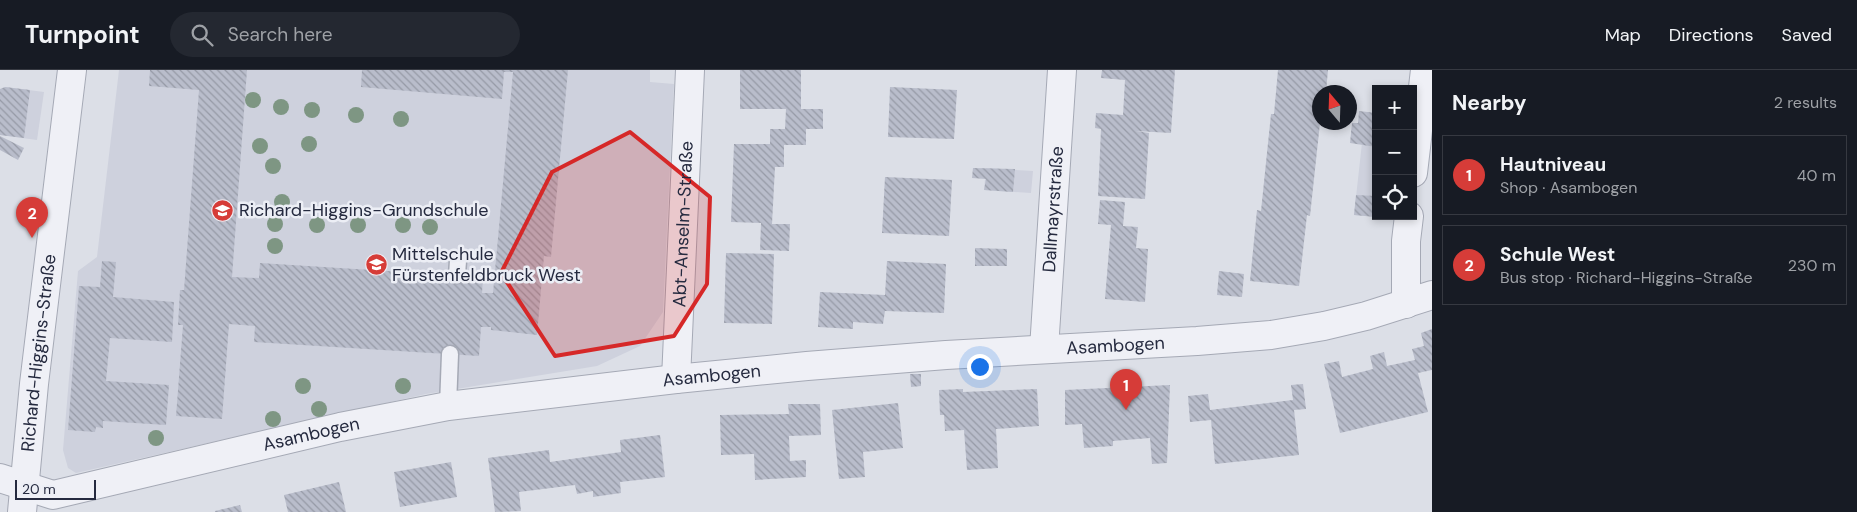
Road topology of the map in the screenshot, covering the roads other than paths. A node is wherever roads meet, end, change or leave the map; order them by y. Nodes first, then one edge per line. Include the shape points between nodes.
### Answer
1 (72, 70) edge
2 (690, 70) edge
3 (1062, 70) edge
4 (1425, 70) edge
5 (1417, 139) edge
6 (1409, 220) edge
7 (1432, 295) edge
8 (1406, 304) junction
9 (1044, 349) junction
10 (450, 354) dead end
11 (676, 378) junction
12 (448, 406) junction
13 (16, 492) edge

1 - 13 street, Richard-Higgins-Straße via 34,384
2 - 11 street, Abt-Anselm-Straße
3 - 9 street, Dallmayrstraße
4 - 5 street
6 - 8 street
7 - 8 street, Asambogen
8 - 9 street, Asambogen via 1332,324 1271,335
9 - 11 street, Asambogen
10 - 12 lane
11 - 12 street, Asambogen
12 - 13 street, Asambogen via 330,429 53,495

